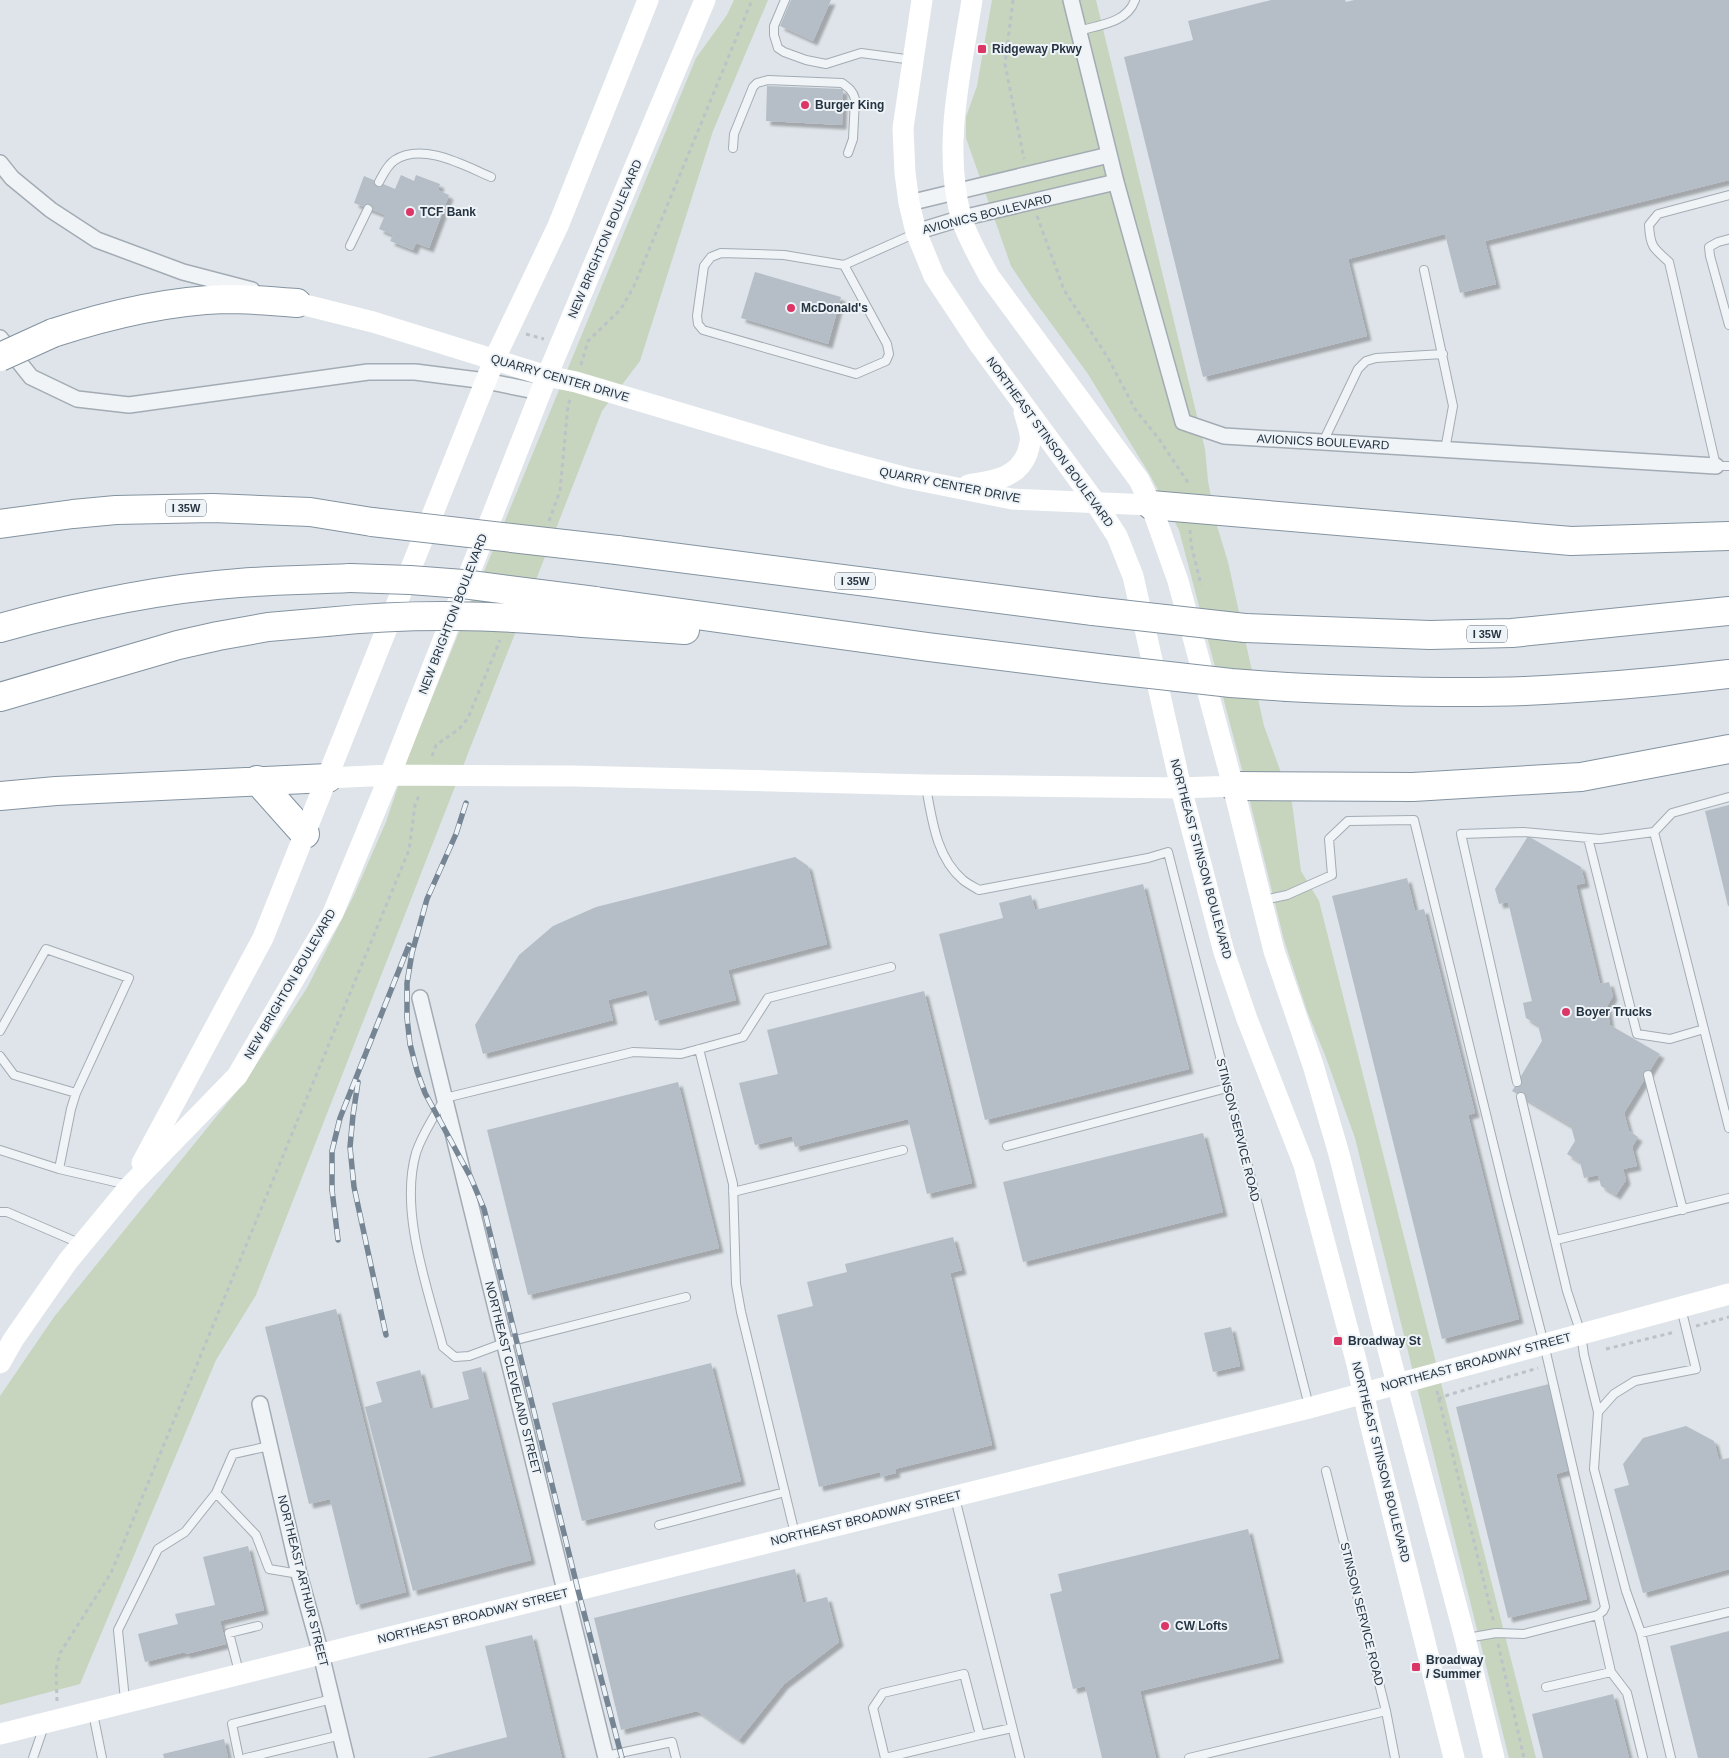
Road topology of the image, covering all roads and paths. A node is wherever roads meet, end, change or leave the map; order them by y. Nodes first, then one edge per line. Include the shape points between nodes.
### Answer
1 (648, 0) edge
2 (705, 0) edge
3 (752, 0) edge
4 (785, 0) edge
5 (922, 0) edge
6 (972, 0) edge
7 (1013, 0) edge
8 (1070, 0) edge
9 (1134, 0) edge
10 (1078, 31) junction
11 (913, 60) junction
12 (733, 148) dead end
13 (848, 153) dead end
14 (1109, 155) junction
15 (0, 163) edge
16 (1025, 165) dead end
17 (491, 177) dead end
18 (379, 182) dead end
19 (1116, 182) junction
20 (955, 191) junction
21 (1729, 195) edge
22 (909, 203) junction
23 (368, 209) dead end
24 (1035, 211) dead end
25 (962, 218) junction
26 (916, 232) junction
27 (1729, 239) edge
28 (350, 246) dead end
29 (844, 265) junction
30 (1424, 270) dead end
31 (297, 302) junction
32 (1729, 325) edge
33 (523, 333) dead end
34 (0, 338) edge
35 (546, 339) dead end
36 (588, 342) dead end
37 (1443, 354) junction
38 (0, 357) edge
39 (495, 358) junction
40 (486, 382) junction
41 (544, 384) junction
42 (1021, 402) junction
43 (1323, 442) junction
44 (1445, 450) junction
45 (1722, 466) edge
46 (955, 488) junction
47 (1187, 489) dead end
48 (1095, 502) junction
49 (1151, 506) junction
50 (0, 524) edge
51 (1729, 536) edge
52 (589, 612) junction
53 (1729, 612) edge
54 (0, 628) edge
55 (1729, 674) edge
56 (0, 697) edge
57 (1729, 749) edge
58 (390, 775) junction
59 (328, 778) junction
60 (258, 780) junction
61 (926, 785) junction
62 (1233, 786) junction
63 (1181, 788) junction
64 (421, 789) dead end
65 (0, 796) edge
66 (1729, 798) edge
67 (1654, 832) junction
68 (305, 834) junction
69 (1588, 838) junction
70 (1262, 901) junction
71 (891, 967) dead end
72 (420, 998) dead end
73 (1704, 1029) junction
74 (0, 1031) edge
75 (699, 1049) junction
76 (0, 1056) edge
77 (1648, 1075) dead end
78 (1518, 1082) dead end
79 (1227, 1088) junction
80 (76, 1093) junction
81 (1521, 1096) dead end
82 (445, 1098) junction
83 (1728, 1118) edge
84 (1729, 1128) edge
85 (1007, 1146) dead end
86 (0, 1150) edge
87 (903, 1150) dead end
88 (59, 1169) junction
89 (130, 1186) junction
90 (733, 1192) junction
91 (1729, 1198) edge
92 (1683, 1210) junction
93 (0, 1212) edge
94 (1556, 1240) junction
95 (82, 1244) junction
96 (1729, 1294) edge
97 (686, 1297) dead end
98 (1681, 1306) junction
99 (1581, 1334) junction
100 (504, 1343) junction
101 (1544, 1344) junction
102 (0, 1363) edge
103 (1398, 1384) junction
104 (1363, 1393) junction
105 (1438, 1393) dead end
106 (260, 1404) dead end
107 (1309, 1408) junction
108 (1598, 1412) junction
109 (270, 1446) junction
110 (1326, 1471) dead end
111 (785, 1492) junction
112 (216, 1493) junction
113 (955, 1496) junction
114 (659, 1525) dead end
115 (795, 1536) junction
116 (299, 1574) junction
117 (565, 1593) junction
118 (1729, 1612) edge
119 (1598, 1615) junction
120 (258, 1626) dead end
121 (1496, 1633) junction
122 (1641, 1633) junction
123 (1465, 1638) junction
124 (321, 1654) junction
125 (1611, 1672) junction
126 (239, 1674) junction
127 (1546, 1687) dead end
128 (57, 1693) dead end
129 (332, 1699) junction
130 (126, 1702) junction
131 (93, 1710) junction
132 (1386, 1711) junction
133 (46, 1722) junction
134 (1012, 1728) junction
135 (0, 1734) edge
136 (341, 1735) junction
137 (980, 1735) junction
138 (606, 1757) edge
139 (33, 1758) edge
140 (102, 1758) edge
141 (239, 1758) edge
142 (246, 1758) edge
143 (346, 1758) edge
144 (676, 1758) edge
145 (885, 1758) edge
146 (1020, 1758) edge
147 (1189, 1758) edge
148 (1395, 1758) edge
149 (1454, 1758) edge
150 (1494, 1758) edge
151 (1524, 1758) edge
152 (1643, 1758) edge
153 (1671, 1758) edge

1 - 39 main road, NEW BRIGHTON BOULEVARD via 558,226
2 - 41 main road, NEW BRIGHTON BOULEVARD
3 - 36 path via 634,286 621,309
4 - 11 lane via 774,26 778,48 784,52 826,64 861,53
5 - 11 main road, NORTHEAST STINSON BOULEVARD
6 - 20 main road via 954,112
7 - 16 path via 1005,64
8 - 10 street, AVIONICS BOULEVARD
9 - 10 lane via 1132,9 1116,20
10 - 14 street, AVIONICS BOULEVARD
11 - 22 main road, NORTHEAST STINSON BOULEVARD via 904,128
12 - 13 lane via 734,134 757,83 768,80 842,83 854,93 855,99
14 - 19 street, AVIONICS BOULEVARD
14 - 20 street
15 - 31 street, QUARRY CENTER DRIVE via 12,178 51,210 97,240 183,272
17 - 18 lane via 440,156 425,154 395,160
19 - 25 street, AVIONICS BOULEVARD
19 - 43 street, AVIONICS BOULEVARD via 1183,422 1224,436
20 - 22 street
20 - 25 main road
21 - 45 lane via 1658,214 1649,225 1650,242 1669,262
22 - 26 main road, NORTHEAST STINSON BOULEVARD
23 - 28 lane
24 - 47 path via 1064,290 1108,358 1135,409 1187,481
25 - 26 street, AVIONICS BOULEVARD
25 - 49 main road via 989,276 1139,480
26 - 29 lane
26 - 42 main road, NORTHEAST STINSON BOULEVARD via 934,276
27 - 32 lane via 1710,247 1710,256
29 - 29 lane via 784,255 721,253 711,257 704,266 698,324 703,330 856,374 886,360 889,354 887,344
30 - 37 lane
31 - 38 highway, bridge via 223,299 171,305 88,322 53,333
31 - 39 main road, QUARRY CENTER DRIVE
33 - 35 path
34 - 40 street, QUARRY CENTER DRIVE via 31,377 78,399 129,405 368,372 415,372
37 - 43 lane via 1366,361 1358,369
37 - 44 lane via 1453,406
39 - 40 main road, NEW BRIGHTON BOULEVARD
39 - 41 main road, QUARRY CENTER DRIVE
40 - 41 street, QUARRY CENTER DRIVE
40 - 59 main road, NEW BRIGHTON BOULEVARD
41 - 46 main road, QUARRY CENTER DRIVE via 576,382 868,469
41 - 58 main road, NEW BRIGHTON BOULEVARD
42 - 46 main road via 1030,436 1028,451 1021,464 1008,476
42 - 48 main road, NORTHEAST STINSON BOULEVARD
43 - 44 street, AVIONICS BOULEVARD
44 - 45 street, AVIONICS BOULEVARD
46 - 48 main road, QUARRY CENTER DRIVE via 1012,499
48 - 49 main road, QUARRY CENTER DRIVE
48 - 63 main road, NORTHEAST STINSON BOULEVARD via 1117,536 1133,576
49 - 51 highway via 1571,541
49 - 62 main road via 1178,581
50 - 53 highway, I 35W, bridge via 116,510 185,508 310,512 1245,628 1430,635 1512,633
52 - 54 highway, bridge via 463,584 350,578 238,583 116,599
52 - 55 highway, bridge via 1287,687 1370,691 1525,691
52 - 56 highway, bridge via 380,617 268,627 178,645
57 - 62 highway via 1581,777 1413,787
58 - 59 main road
58 - 61 main road
58 - 89 main road, NEW BRIGHTON BOULEVARD via 333,913 237,1076
59 - 60 highway
59 - 68 main road, NEW BRIGHTON BOULEVARD
60 - 65 highway
60 - 68 highway
61 - 63 main road
61 - 79 lane, STINSON SERVICE ROAD via 942,854 962,879 979,890 1168,852
62 - 63 main road
62 - 70 main road
63 - 104 main road, NORTHEAST STINSON BOULEVARD via 1224,952 1304,1165
64 - 128 path via 409,850 111,1573 60,1653 56,1670
66 - 67 lane via 1672,813
67 - 69 lane
67 - 73 lane
68 - 89 main road, NEW BRIGHTON BOULEVARD via 263,938
69 - 73 lane via 1638,1038 1670,1039
69 - 78 lane via 1523,832 1461,834
70 - 101 lane via 1287,895 1332,875 1329,839 1348,821 1414,820
70 - 103 main road via 1274,951 1339,1154
71 - 75 lane via 768,998 743,1037
72 - 82 street, NORTHEAST CLEVELAND STREET
73 - 83 lane
74 - 80 lane via 46,949 129,978
75 - 82 lane via 681,1054 633,1052
75 - 90 lane
76 - 80 lane via 14,1075
77 - 92 lane
79 - 85 lane
79 - 107 lane, STINSON SERVICE ROAD
80 - 88 lane
81 - 94 lane
82 - 100 street, NORTHEAST CLEVELAND STREET
82 - 100 lane via 416,1152 410,1198 424,1273 443,1347 455,1358
83 - 84 lane
86 - 88 lane
87 - 90 lane
88 - 89 lane
89 - 95 main road, NEW BRIGHTON BOULEVARD
90 - 111 lane via 736,1284
91 - 92 lane
92 - 94 lane
93 - 95 lane via 7,1212
94 - 99 lane
95 - 102 main road, NEW BRIGHTON BOULEVARD
96 - 98 main road, NORTHEAST BROADWAY STREET
97 - 100 lane
98 - 99 main road, NORTHEAST BROADWAY STREET
98 - 108 lane via 1696,1369 1635,1381 1614,1394
99 - 101 main road, NORTHEAST BROADWAY STREET
99 - 108 lane
100 - 117 street, NORTHEAST CLEVELAND STREET
101 - 103 main road, NORTHEAST BROADWAY STREET
101 - 119 lane via 1605,1607
103 - 104 main road, NORTHEAST BROADWAY STREET
103 - 123 main road
104 - 107 main road, NORTHEAST BROADWAY STREET
104 - 149 main road, NORTHEAST STINSON BOULEVARD
105 - 121 path
106 - 109 street, NORTHEAST ARTHUR STREET
107 - 113 main road, NORTHEAST BROADWAY STREET
108 - 122 lane via 1594,1468 1626,1591
109 - 112 lane via 232,1454
109 - 116 street, NORTHEAST ARTHUR STREET
110 - 132 lane, STINSON SERVICE ROAD
111 - 114 lane
111 - 115 lane
112 - 116 lane via 256,1535 269,1570
112 - 130 lane via 185,1532 158,1549 118,1630
113 - 115 main road, NORTHEAST BROADWAY STREET
113 - 134 lane
115 - 117 main road, NORTHEAST BROADWAY STREET
116 - 124 street, NORTHEAST ARTHUR STREET
117 - 124 main road, NORTHEAST BROADWAY STREET
117 - 138 street, NORTHEAST CLEVELAND STREET
118 - 122 lane
119 - 121 lane via 1524,1634
119 - 125 lane
120 - 126 lane via 229,1633
121 - 123 lane
121 - 151 path
122 - 153 lane
123 - 150 main road
124 - 126 main road, NORTHEAST BROADWAY STREET
124 - 129 street, NORTHEAST ARTHUR STREET
125 - 127 lane
125 - 152 lane via 1626,1693
126 - 130 main road, NORTHEAST BROADWAY STREET
129 - 136 street, NORTHEAST ARTHUR STREET
129 - 141 lane via 232,1724
130 - 131 main road, NORTHEAST BROADWAY STREET
131 - 133 main road, NORTHEAST BROADWAY STREET
131 - 140 lane
132 - 147 lane
132 - 148 lane, STINSON SERVICE ROAD
133 - 135 main road, NORTHEAST BROADWAY STREET
133 - 139 lane
134 - 137 lane
134 - 146 lane
136 - 142 lane
136 - 143 street, NORTHEAST ARTHUR STREET
137 - 145 lane
137 - 145 lane via 964,1674 883,1693 873,1708
138 - 144 lane via 672,1742

